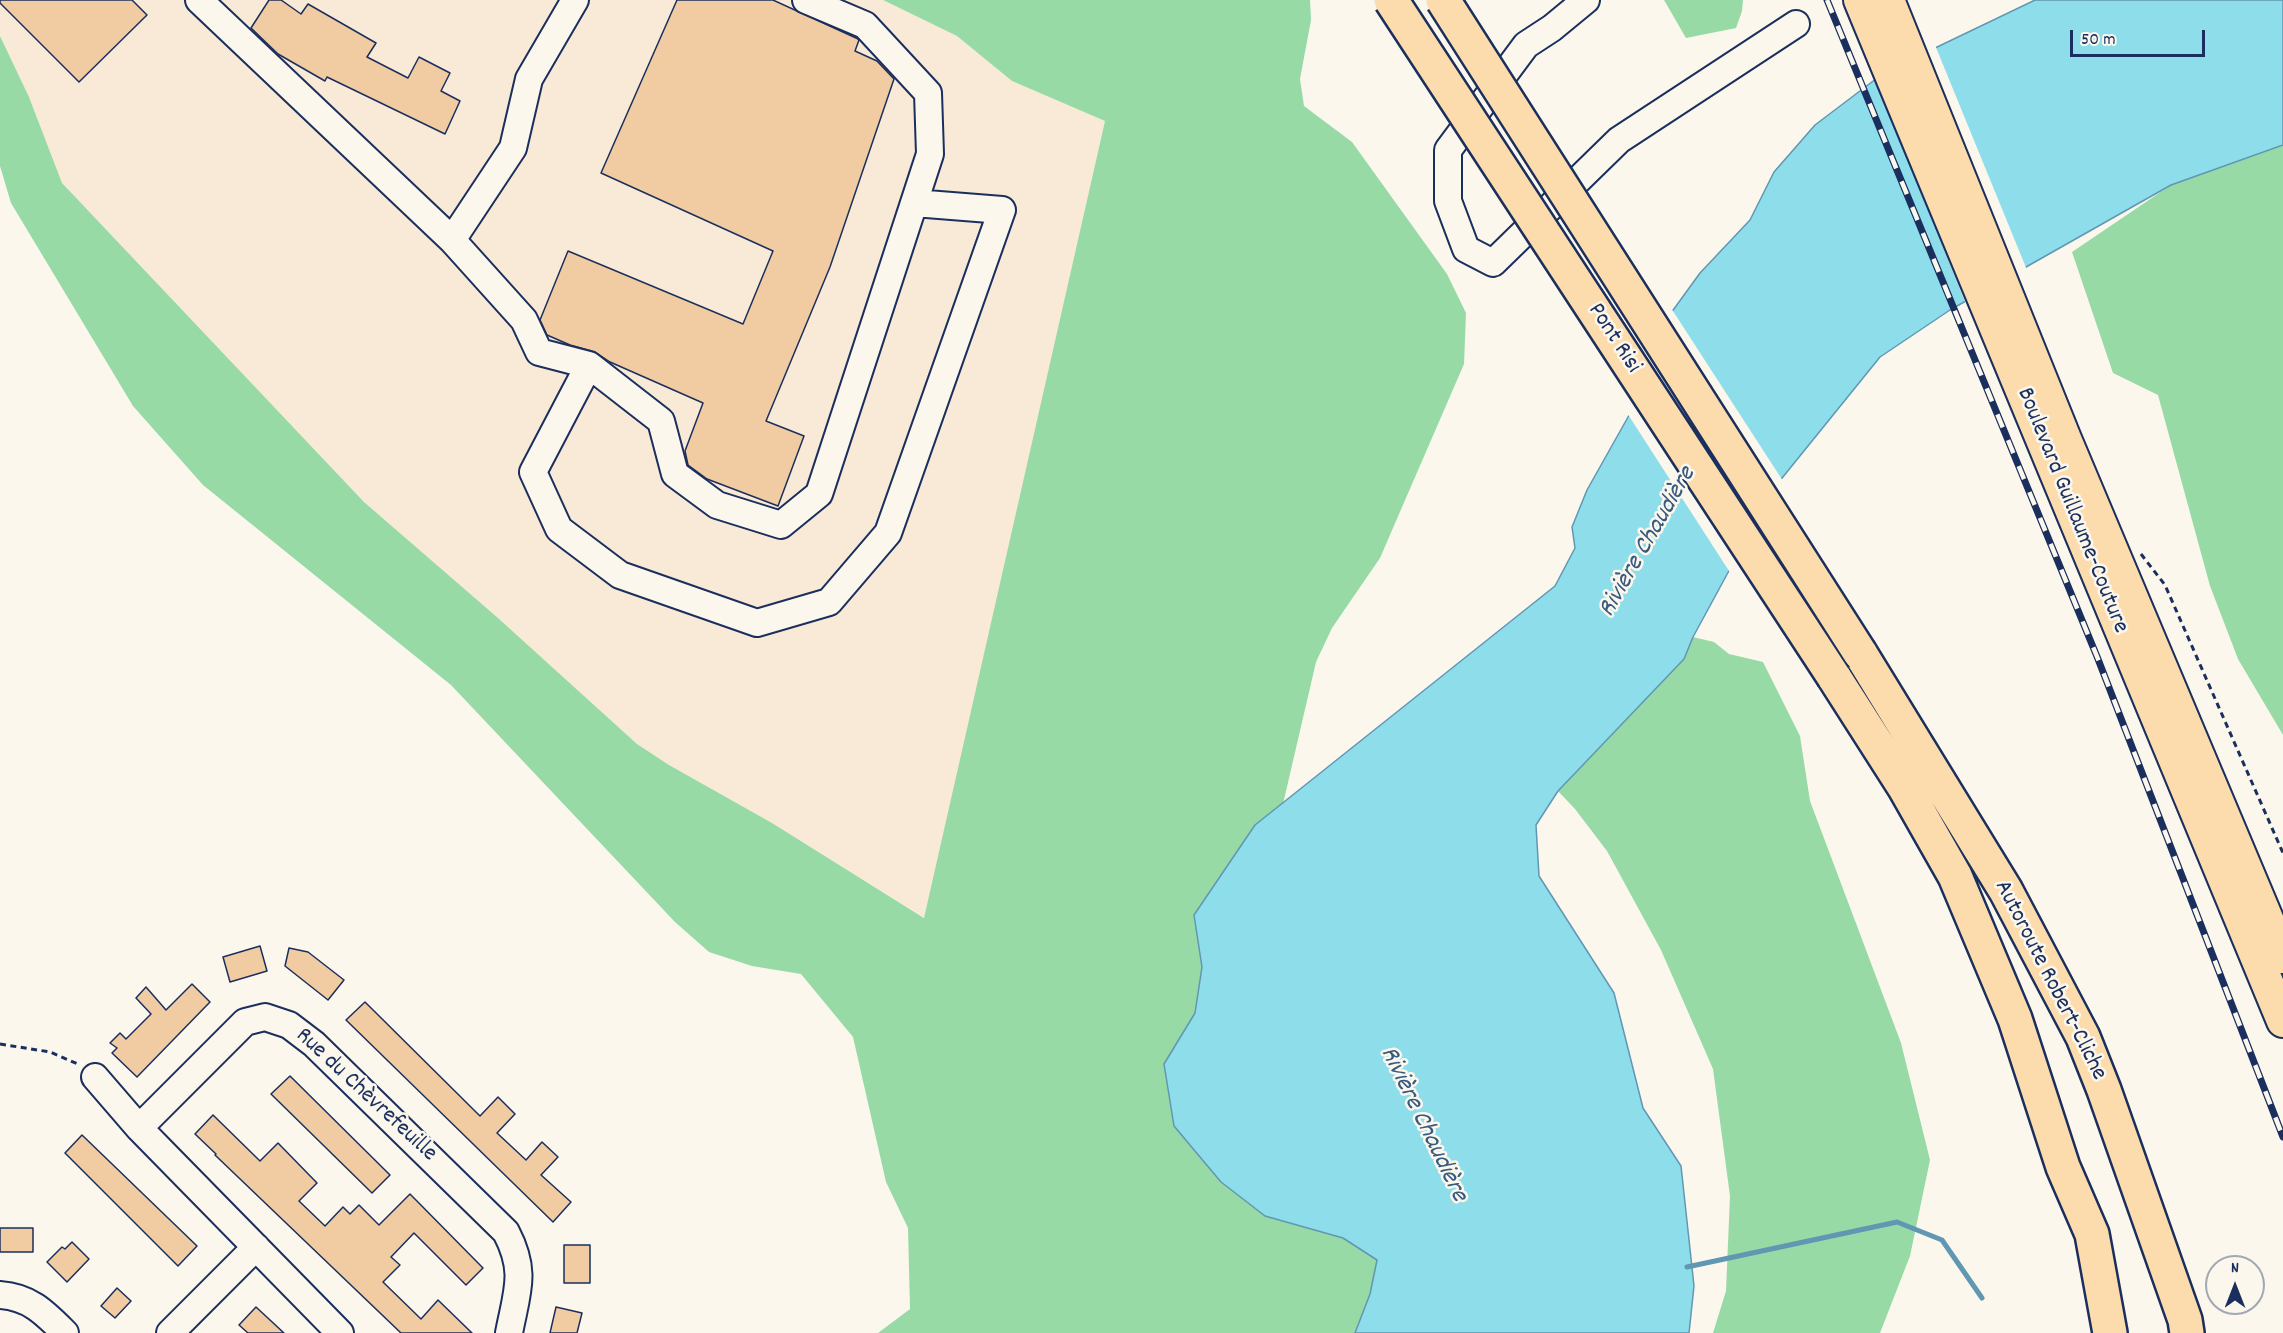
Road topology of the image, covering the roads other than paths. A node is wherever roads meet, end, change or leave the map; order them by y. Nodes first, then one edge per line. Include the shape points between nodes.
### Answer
1 (199, 0) edge
2 (576, 0) edge
3 (806, 0) edge
4 (1391, 0) edge
5 (1443, 0) edge
6 (1586, 0) edge
7 (1860, 0) edge
8 (1888, 0) edge
9 (1796, 24) dead end
10 (914, 202) junction
11 (452, 240) junction
12 (589, 365) junction
13 (2055, 443) junction
14 (1860, 653) joint
15 (1834, 677) joint
16 (2283, 957) edge
17 (2283, 1021) edge
18 (95, 1077) road end
19 (139, 1128) junction
20 (2063, 1167) junction
21 (256, 1247) junction
22 (0, 1295) edge
23 (2188, 1329) edge
24 (65, 1333) edge
25 (170, 1333) edge
26 (340, 1333) edge
27 (509, 1333) edge
28 (2087, 1333) edge
29 (2110, 1333) edge

1 - 11 street
2 - 11 street via 529,79 513,148
3 - 10 street via 865,25 928,93 930,154
4 - 15 highway, Pont Risi, bridge
5 - 14 highway, Pont Risi, bridge
6 - 9 street via 1526,45 1448,150 1448,201 1466,249 1493,262 1619,140
7 - 13 main road, Boulevard Guillaume-Couture
8 - 13 main road, Boulevard Guillaume-Couture
10 - 12 street via 819,494 781,525 717,506 675,474 662,422
10 - 12 street via 1002,210 888,533 830,602 757,623 620,575 559,529 533,472
11 - 12 street via 524,320 539,352
13 - 16 main road, Boulevard Guillaume-Couture
13 - 17 main road, Boulevard Guillaume-Couture
14 - 23 highway, Autoroute Robert-Cliche via 2006,891 2083,1036
15 - 20 highway, Autoroute Robert-Cliche via 1955,876 2015,1018
18 - 19 street
19 - 21 street
19 - 27 street, Rue du Chèvrefeuille via 245,1022 265,1017 290,1025 335,1063 506,1232 516,1252 520,1279
20 - 28 highway via 2069,1230
20 - 29 highway, Autoroute Robert-Cliche via 2092,1234
21 - 25 street
21 - 26 street
22 - 24 street via 39,1307

